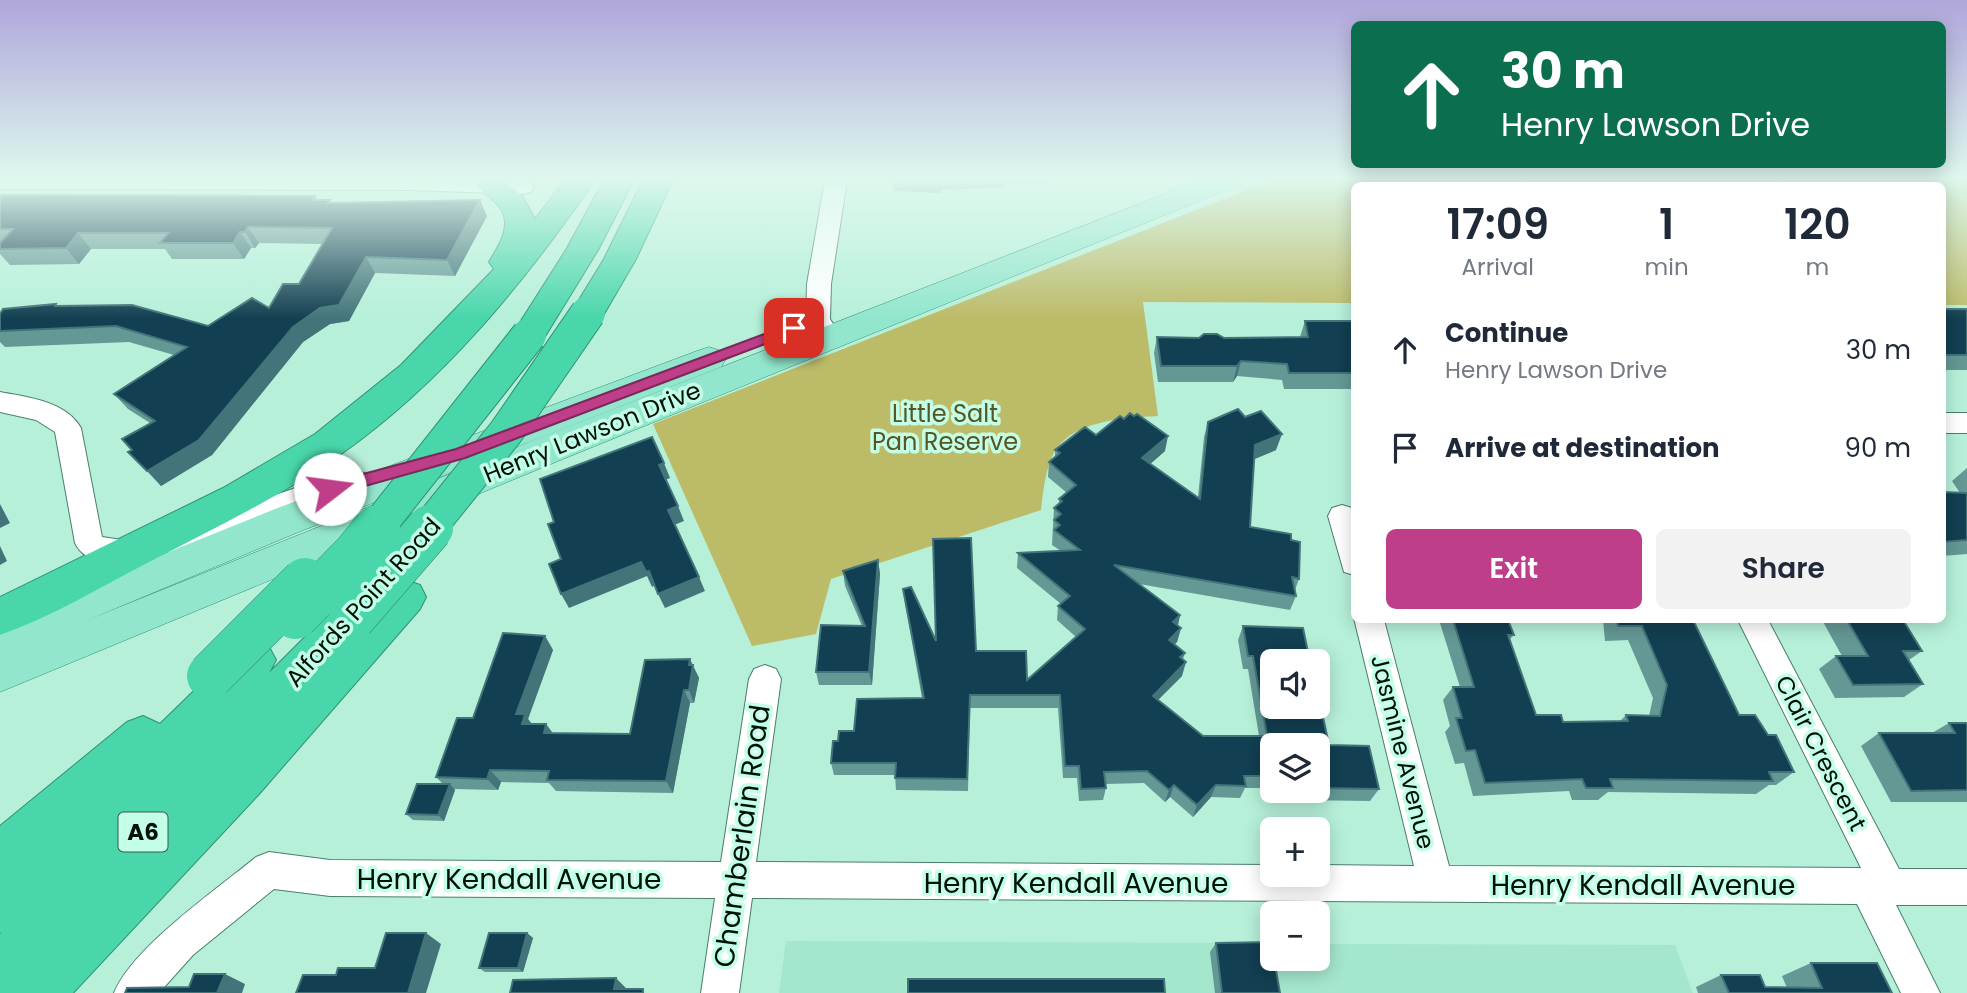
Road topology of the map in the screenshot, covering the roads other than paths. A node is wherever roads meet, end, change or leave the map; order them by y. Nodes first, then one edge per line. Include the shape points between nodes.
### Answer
1 (520, 226) edge
2 (545, 226) edge
3 (595, 226) edge
4 (636, 226) edge
5 (654, 226) edge
6 (828, 226) edge
7 (1093, 226) edge
8 (1100, 226) edge
9 (475, 308) junction
10 (601, 309) junction
11 (824, 328) junction
12 (0, 402) edge
13 (1946, 423) edge
14 (1967, 423) edge
15 (459, 454) junction
16 (1342, 516) dead end
17 (133, 551) junction
18 (1351, 551) edge
19 (0, 617) edge
20 (1370, 623) edge
21 (1754, 623) edge
22 (0, 638) edge
23 (0, 674) edge
24 (765, 679) dead end
25 (220, 680) junction
26 (0, 857) edge
27 (736, 881) junction
28 (1436, 884) junction
29 (1878, 886) junction
30 (1967, 887) edge
31 (0, 908) edge
32 (0, 970) edge
33 (37, 993) edge
34 (133, 993) edge
35 (720, 993) edge
36 (1921, 993) edge

1 - 9 highway via 514,249
2 - 9 highway
3 - 25 highway, Alfords Point Road, bridge via 529,335 438,452 396,502 349,536
4 - 10 highway, Alfords Point Road / A6
5 - 10 highway
6 - 11 street via 819,284
7 - 11 main road, Henry Lawson Drive
8 - 11 main road, Henry Lawson Drive
9 - 17 highway via 412,375 350,428 273,479
10 - 32 highway, Alfords Point Road / A6, bridge via 436,523 352,618 202,774
10 - 33 highway via 572,374 463,526 405,597 243,778
11 - 15 main road, Henry Lawson Drive via 629,388
11 - 23 main road, Henry Lawson Drive
12 - 17 street via 42,410 68,428 89,543 104,551
13 - 14 street
15 - 17 street via 304,496 181,540
15 - 22 main road, Henry Lawson Drive
16 - 18 street
17 - 19 highway
20 - 28 street, Jasmine Avenue
21 - 29 street, Clair Crescent
24 - 27 street, Chamberlain Road
25 - 26 highway
25 - 31 highway, A6
27 - 28 street, Henry Kendall Avenue
27 - 34 street, Henry Kendall Avenue via 330,878 270,870 180,942
27 - 35 street, Chamberlain Road
28 - 29 street, Henry Kendall Avenue
29 - 30 street, Henry Kendall Avenue
29 - 36 street, Clair Crescent

